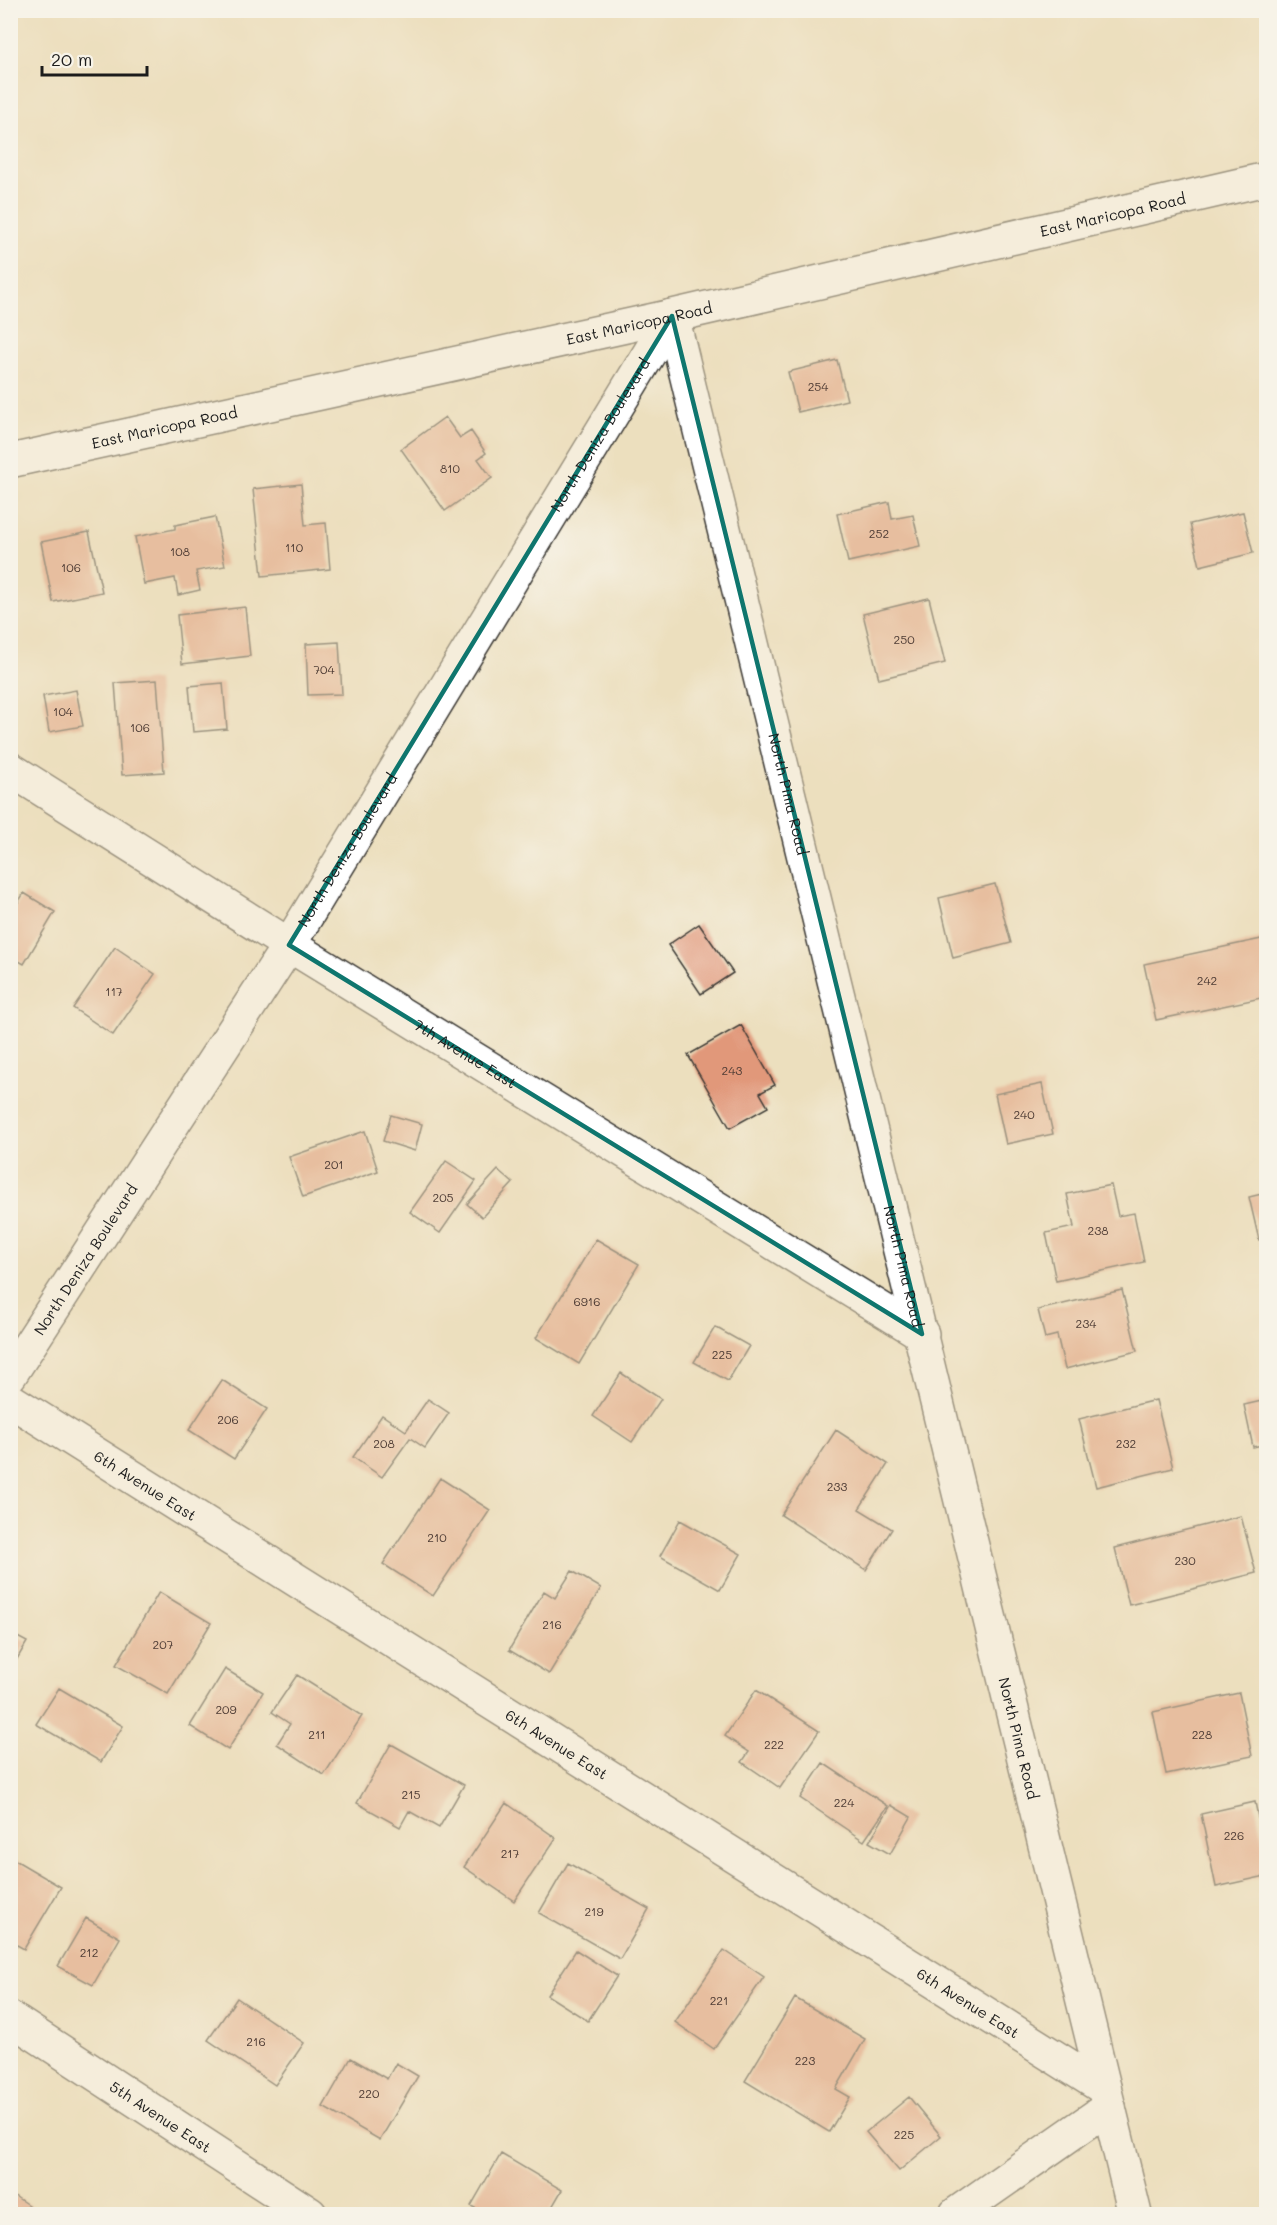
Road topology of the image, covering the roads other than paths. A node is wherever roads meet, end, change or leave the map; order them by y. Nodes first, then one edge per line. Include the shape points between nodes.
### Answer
1 (1266, 179) edge
2 (672, 316) junction
3 (10, 461) edge
4 (10, 769) edge
5 (289, 945) junction
6 (922, 1334) junction
7 (10, 1375) edge
8 (10, 1400) edge
9 (10, 2018) edge
10 (1106, 2097) junction
11 (310, 2214) edge
12 (956, 2214) edge
13 (1135, 2214) edge

1 - 2 street, East Maricopa Road
2 - 3 street, East Maricopa Road
2 - 5 street, North Deniza Boulevard
2 - 6 street, North Pima Road
4 - 5 street, 7th Avenue East
5 - 6 street, 7th Avenue East
5 - 7 street, North Deniza Boulevard
6 - 10 street, North Pima Road
8 - 10 street, 6th Avenue East
9 - 11 street, 5th Avenue East
10 - 12 street
10 - 13 street, North Pima Road

